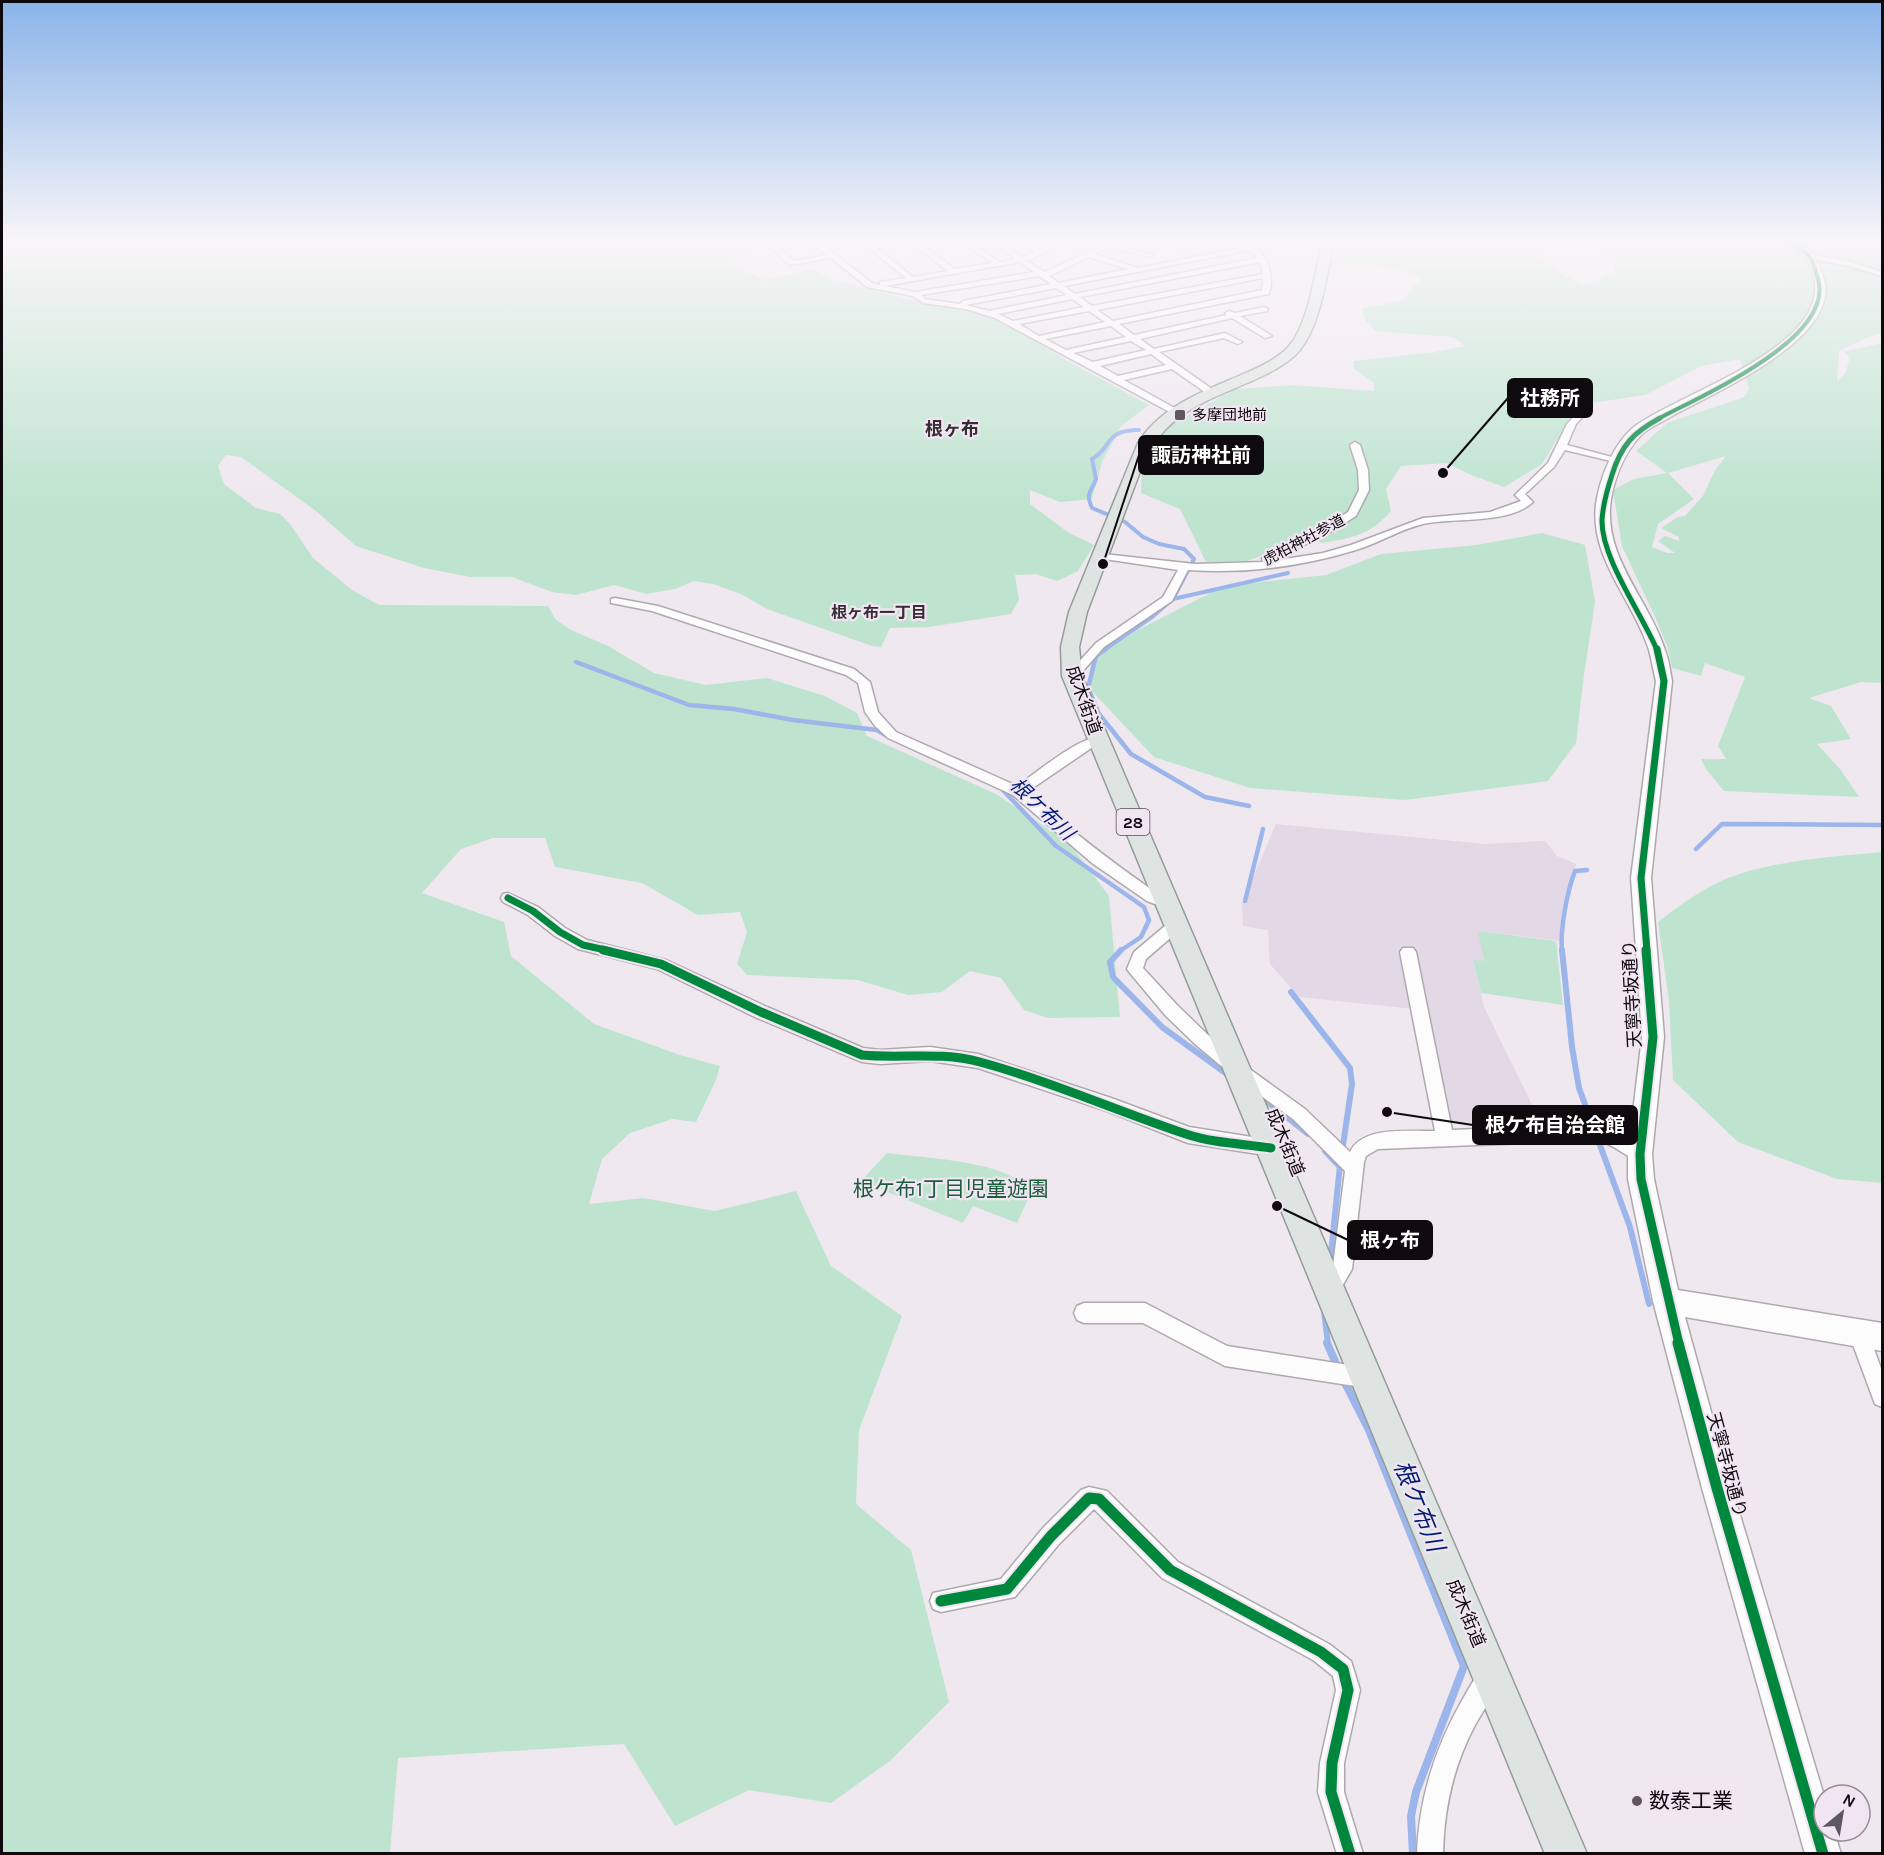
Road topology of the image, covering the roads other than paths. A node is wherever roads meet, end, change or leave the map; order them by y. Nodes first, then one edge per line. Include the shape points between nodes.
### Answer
1 (1022, 328) edge
2 (1089, 328) edge
3 (1116, 328) edge
4 (1179, 328) edge
5 (1253, 328) edge
6 (1304, 328) edge
7 (1803, 328) edge
8 (1040, 338) junction
9 (1131, 338) junction
10 (1258, 338) dead end
11 (1248, 340) dead end
12 (1238, 342) junction
13 (1227, 345) dead end
14 (1205, 350) dead end
15 (1152, 352) junction
16 (1064, 353) junction
17 (1162, 359) junction
18 (1092, 365) junction
19 (1173, 366) junction
20 (1117, 379) junction
21 (1212, 393) junction
22 (1586, 409) dead end
23 (1177, 413) junction
24 (1355, 445) dead end
25 (1561, 446) junction
26 (1616, 461) junction
27 (1098, 555) junction
28 (1256, 566) junction
29 (1184, 568) junction
30 (615, 601) dead end
31 (1072, 676) junction
32 (1097, 740) junction
33 (1018, 792) junction
34 (508, 898) dead end
35 (1172, 914) junction
36 (1408, 952) dead end
37 (1238, 1071) junction
38 (1445, 1137) junction
39 (1271, 1148) junction
40 (1640, 1154) junction
41 (1346, 1160) junction
42 (1326, 1278) junction
43 (1667, 1301) junction
44 (1084, 1312) dead end
45 (1871, 1336) edge
46 (1350, 1376) junction
47 (1882, 1397) edge
48 (941, 1601) dead end
49 (1492, 1674) junction
50 (1350, 1854) edge
51 (1430, 1854) edge
52 (1566, 1854) edge
53 (1823, 1854) edge

1 - 8 street
2 - 8 street
3 - 9 street
4 - 9 street
5 - 10 street via 1268,336
6 - 21 main road, 成木街道 / 28 via 1297,344 1273,365
7 - 26 street, 天寧寺坂通り via 1773,356 1638,430
8 - 16 street
9 - 15 street
9 - 16 street
11 - 12 street
12 - 13 street
12 - 15 street via 1225,335
14 - 17 street
15 - 17 street
15 - 18 street
16 - 18 street
17 - 19 street
18 - 20 street
19 - 20 street
19 - 21 street
20 - 23 street
21 - 23 main road, 成木街道 / 28
22 - 25 street via 1569,425
23 - 27 main road, 成木街道 / 28 via 1147,439
24 - 28 street, 虎柏神社参道 via 1364,470 1364,490 1352,514
25 - 26 street
25 - 28 street via 1551,465 1525,486 1520,495 1528,502 1515,510 1483,517 1423,521 1356,547
26 - 40 street, 天寧寺坂通り via 1602,509 1604,534 1614,563 1658,649 1664,681 1641,878 1653,1037
27 - 29 street
27 - 31 main road, 成木街道 / 28 via 1074,626 1069,652
28 - 29 street
29 - 31 street via 1168,598 1100,645
30 - 33 street via 654,608 850,672 864,682 867,706 892,735
31 - 32 main road, 成木街道 / 28
32 - 33 street
32 - 35 main road, 成木街道 / 28
33 - 35 street via 1097,859
34 - 39 street via 583,945 661,964 862,1055 930,1054 978,1061 1188,1135
35 - 37 main road, 成木街道 / 28
35 - 37 street via 1139,956 1135,969 1171,1010
36 - 38 street
37 - 39 main road, 成木街道 / 28
37 - 41 street via 1299,1114
38 - 40 street via 1598,1132 1619,1139
38 - 41 street via 1377,1141 1362,1146
39 - 42 main road, 成木街道 / 28
40 - 43 street, 天寧寺坂通り via 1643,1190
41 - 42 street via 1342,1269
42 - 46 main road, 成木街道 / 28
43 - 45 street
43 - 53 street, 天寧寺坂通り
44 - 46 street via 1145,1314 1225,1356
45 - 47 street
46 - 49 main road, 成木街道 / 28
48 - 50 street via 1007,1589 1089,1498 1100,1499 1170,1570 1321,1652 1343,1668 1348,1690 1332,1763 1331,1792
49 - 51 street via 1477,1696 1437,1786
49 - 52 main road, 成木街道 / 28

